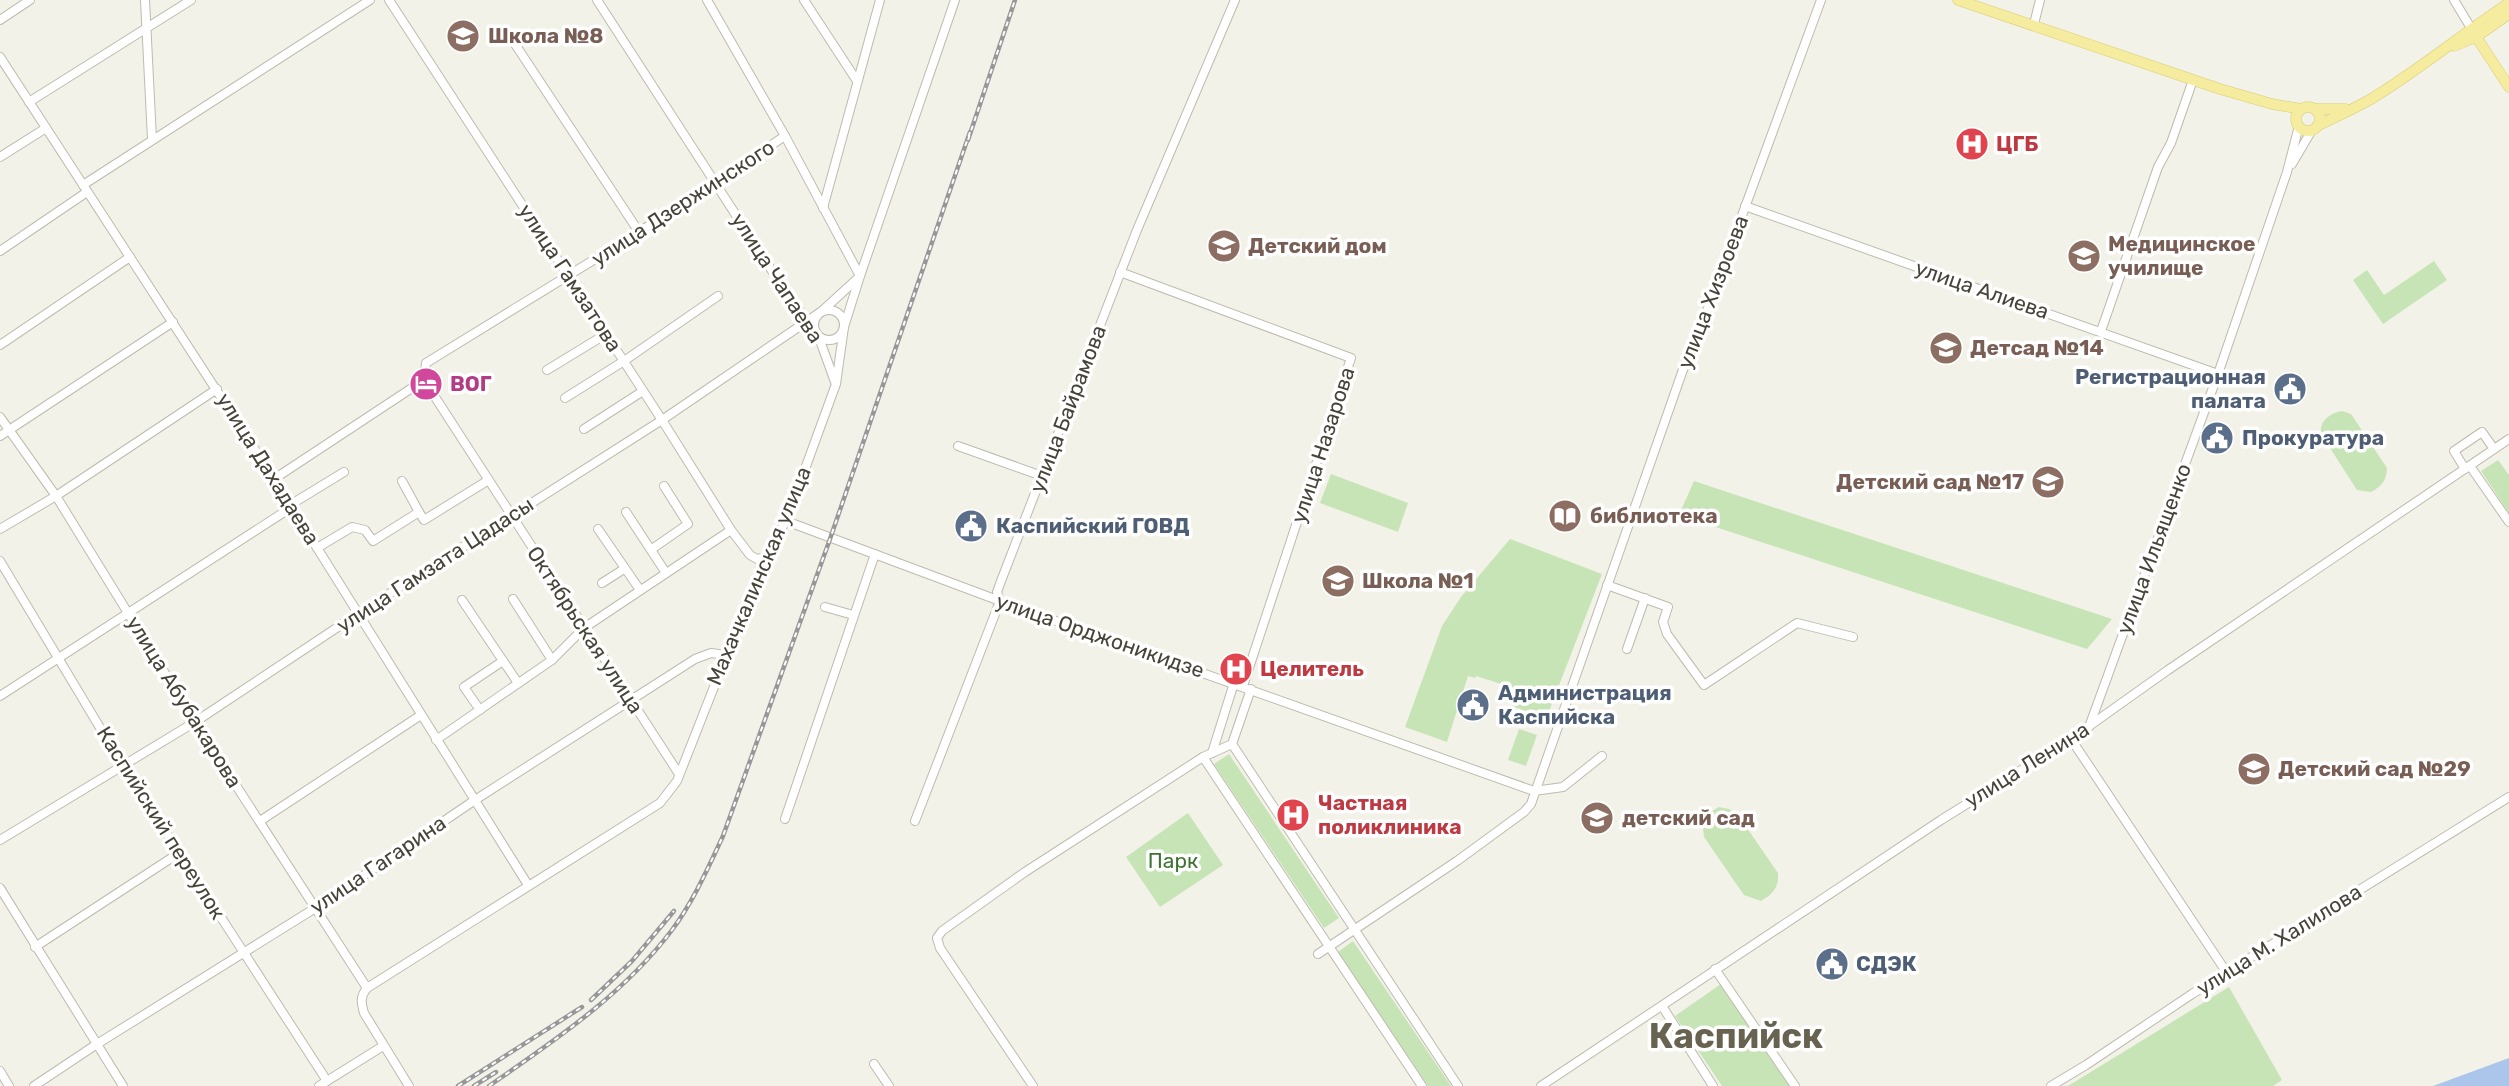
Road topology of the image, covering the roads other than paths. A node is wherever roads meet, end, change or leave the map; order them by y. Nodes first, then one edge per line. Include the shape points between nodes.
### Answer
1 (30, 0) edge
2 (145, 0) edge
3 (191, 0) edge
4 (370, 0) edge
5 (389, 0) edge
6 (597, 0) edge
7 (707, 0) edge
8 (804, 0) edge
9 (880, 0) edge
10 (955, 0) edge
11 (1235, 0) edge
12 (1821, 0) edge
13 (1958, 0) edge
14 (2040, 0) edge
15 (2455, 0) edge
16 (2509, 3) edge
17 (2509, 14) edge
18 (0, 19) edge
19 (2034, 24) junction
20 (147, 29) junction
21 (2473, 33) junction
22 (511, 38) dead end
23 (0, 57) edge
24 (858, 80) junction
25 (2193, 80) junction
26 (2509, 87) edge
27 (29, 102) junction
28 (2272, 104) junction
29 (2301, 109) junction
30 (2315, 109) junction
31 (2350, 109) junction
32 (2298, 124) junction
33 (46, 128) junction
34 (2315, 128) junction
35 (785, 136) junction
36 (152, 139) junction
37 (0, 158) edge
38 (2287, 172) junction
39 (716, 184) junction
40 (85, 189) junction
41 (1745, 206) junction
42 (823, 208) junction
43 (639, 232) junction
44 (0, 251) edge
45 (130, 257) junction
46 (1120, 272) junction
47 (569, 276) junction
48 (860, 276) junction
49 (718, 296) dead end
50 (822, 311) junction
51 (806, 321) junction
52 (173, 322) junction
53 (844, 327) junction
54 (2101, 331) junction
55 (606, 334) junction
56 (818, 335) junction
57 (0, 345) edge
58 (624, 361) junction
59 (547, 370) dead end
60 (2218, 374) junction
61 (424, 380) junction
62 (836, 384) junction
63 (217, 389) junction
64 (643, 391) junction
65 (565, 398) dead end
66 (0, 417) edge
67 (662, 420) junction
68 (584, 429) dead end
69 (8, 430) junction
70 (0, 436) edge
71 (2509, 439) edge
72 (957, 446) dead end
73 (2494, 449) junction
74 (2467, 468) junction
75 (344, 472) dead end
76 (1042, 476) junction
77 (274, 479) junction
78 (402, 481) dead end
79 (487, 481) junction
80 (664, 486) dead end
81 (56, 496) junction
82 (291, 506) junction
83 (419, 512) junction
84 (626, 512) dead end
85 (511, 516) junction
86 (786, 521) junction
87 (2509, 522) edge
88 (0, 529) edge
89 (598, 529) dead end
90 (731, 530) junction
91 (317, 548) junction
92 (652, 549) junction
93 (875, 554) junction
94 (765, 557) junction
95 (0, 561) edge
96 (624, 569) junction
97 (666, 573) junction
98 (601, 583) dead end
99 (1607, 585) junction
100 (640, 590) junction
101 (1645, 598) junction
102 (513, 599) dead end
103 (462, 600) dead end
104 (1000, 601) junction
105 (825, 607) dead end
106 (128, 612) junction
107 (359, 613) junction
108 (853, 615) junction
109 (584, 628) junction
110 (1853, 638) dead end
111 (1627, 649) dead end
112 (726, 655) junction
113 (58, 659) junction
114 (552, 660) junction
115 (503, 661) junction
116 (518, 683) junction
117 (1243, 686) junction
118 (0, 696) edge
119 (632, 701) junction
120 (480, 710) junction
121 (421, 715) junction
122 (195, 722) junction
123 (2089, 727) junction
124 (2071, 739) junction
125 (436, 740) junction
126 (1232, 744) junction
127 (1212, 753) junction
128 (1602, 756) dead end
129 (1203, 757) junction
130 (123, 766) junction
131 (679, 774) junction
132 (1534, 791) junction
133 (2509, 797) edge
134 (475, 800) junction
135 (785, 819) dead end
136 (260, 821) junction
137 (915, 821) dead end
138 (0, 840) edge
139 (179, 853) junction
140 (528, 886) junction
141 (0, 888) edge
142 (317, 907) junction
143 (1354, 931) junction
144 (35, 947) junction
145 (1330, 947) junction
146 (243, 952) junction
147 (1318, 954) dead end
148 (1715, 969) junction
149 (2227, 973) junction
150 (368, 988) junction
151 (1662, 1006) junction
152 (97, 1044) junction
153 (383, 1046) junction
154 (874, 1064) dead end
155 (0, 1071) edge
156 (323, 1084) edge
157 (9, 1086) edge
158 (34, 1086) edge
159 (123, 1086) edge
160 (409, 1086) edge
161 (889, 1086) edge
162 (1033, 1086) edge
163 (1422, 1086) edge
164 (1458, 1086) edge
165 (1541, 1086) edge
166 (1713, 1086) edge
167 (1795, 1086) edge
168 (2051, 1086) edge

1 - 18 street
2 - 20 street
3 - 20 street
4 - 36 street
5 - 47 street, улица Гамзатова
6 - 39 street, улица Чапаева
7 - 35 street
8 - 24 street
9 - 24 street
10 - 48 street, Махачкалинская улица
11 - 46 street, улица Байрамова
12 - 41 street, улица Хизроева
13 - 19 main road
14 - 19 street
15 - 21 street
16 - 21 main road
17 - 21 main road
19 - 25 main road
20 - 27 street
20 - 36 street
21 - 26 main road
21 - 31 main road
22 - 43 street
23 - 27 street, улица Дахадаева
24 - 42 street
25 - 28 main road
25 - 54 street
27 - 33 street, улица Дахадаева
28 - 29 main road
28 - 32 main road
29 - 30 main road
29 - 32 main road
30 - 31 main road
30 - 34 main road via 2320,121
31 - 34 main road
32 - 34 main road via 2302,129
32 - 38 street
33 - 37 street
33 - 40 street, улица Дахадаева
34 - 38 street
35 - 39 street, улица Дзержинского
35 - 42 street
36 - 40 street
38 - 60 street, улица Ильященко
39 - 43 street, улица Дзержинского
39 - 51 street, улица Чапаева
40 - 44 street
40 - 45 street, улица Дахадаева
41 - 54 street, улица Алиева
41 - 99 street, улица Хизроева
42 - 48 street
43 - 47 street, улица Дзержинского
45 - 52 street, улица Дахадаева
45 - 57 street
46 - 76 street, улица Байрамова
46 - 117 street, улица Назарова via 1352,358
47 - 55 street, улица Гамзатова
47 - 61 street, улица Дзержинского via 426,363
48 - 50 street, улица Гамзата Цадасы
48 - 53 street, Махачкалинская улица
49 - 58 street
50 - 51 street, улица Гамзата Цадасы
50 - 53 street via 840,315
50 - 56 street via 815,323
51 - 56 street, улица Чапаева
51 - 67 street, улица Гамзата Цадасы
52 - 63 street, улица Дахадаева
52 - 69 street
53 - 56 street via 836,339
53 - 62 street, Махачкалинская улица
54 - 60 street, улица Алиева
55 - 58 street, улица Гамзатова
55 - 59 street
56 - 62 street, улица Чапаева
58 - 64 street, улица Гамзатова
58 - 65 street
60 - 123 street, улица Ильященко
61 - 77 street, улица Дзержинского
61 - 79 street, Октябрьская улица
62 - 86 street, Махачкалинская улица
63 - 77 street, улица Дахадаева
63 - 81 street
64 - 67 street, улица Гамзатова
64 - 68 street
66 - 69 street, улица Абубакарова
67 - 85 street, улица Гамзата Цадасы
67 - 90 street, улица Гамзатова
69 - 70 street
69 - 81 street, улица Абубакарова
71 - 73 street, улица Ленина
72 - 76 street
73 - 74 street, улица Ленина
73 - 74 street via 2482,432 2454,451
74 - 87 street
74 - 123 street, улица Ленина
75 - 82 street
76 - 104 street, улица Байрамова via 996,592
77 - 82 street, улица Дахадаева
78 - 83 street
79 - 83 street via 424,520
79 - 85 street, Октябрьская улица
80 - 92 street via 688,524
81 - 88 street
81 - 106 street, улица Абубакарова
82 - 91 street, улица Дахадаева
82 - 106 street
83 - 91 street via 373,541 365,530 352,527
84 - 92 street
85 - 107 street, улица Гамзата Цадасы
85 - 109 street, Октябрьская улица
86 - 93 street, улица Орджоникидзе
86 - 94 street, Махачкалинская улица
89 - 96 street
90 - 94 street, улица Гамзатова via 750,555
90 - 97 street
91 - 107 street, улица Дахадаева
92 - 97 street
93 - 104 street, улица Орджоникидзе
93 - 108 street
94 - 112 street, Махачкалинская улица
95 - 113 street, Каспийский переулок
96 - 98 street
96 - 100 street
97 - 100 street
99 - 101 street
99 - 132 street, улица Хизроева
100 - 109 street
101 - 110 street via 1668,607 1662,622 1667,634 1704,685 1797,623
101 - 111 street
102 - 114 street
103 - 115 street
104 - 117 street, улица Орджоникидзе
104 - 137 street, улица Байрамова
105 - 108 street
106 - 113 street
106 - 122 street, улица Абубакарова
107 - 121 street, улица Дахадаева
107 - 122 street, улица Гамзата Цадасы
108 - 135 street
109 - 114 street
109 - 119 street, Октябрьская улица
112 - 119 street, улица Гагарина via 702,656
112 - 131 street, Махачкалинская улица
113 - 118 street
113 - 130 street, Каспийский переулок
114 - 116 street
115 - 116 street
115 - 120 street via 464,687
116 - 120 street
117 - 126 street, улица Назарова
117 - 127 street
117 - 132 street, улица Орджоникидзе
119 - 131 street, Октябрьская улица
119 - 134 street, улица Гагарина
120 - 125 street
121 - 125 street, улица Дахадаева
121 - 136 street
122 - 130 street, улица Гамзата Цадасы
122 - 136 street, улица Абубакарова
123 - 124 street, улица Ленина
124 - 148 street, улица Ленина
124 - 149 street
125 - 134 street, улица Дахадаева
126 - 127 street
126 - 143 street
127 - 129 street
128 - 132 street via 1563,787
129 - 145 street
129 - 162 street via 1025,872 937,938
130 - 138 street, улица Гамзата Цадасы
130 - 139 street, Каспийский переулок
131 - 140 street, Махачкалинская улица via 660,803
132 - 143 street, улица Хизроева via 1531,804 1508,824
133 - 149 street, улица М. Халилова
134 - 140 street, улица Дахадаева
134 - 142 street, улица Гагарина
136 - 142 street, улица Абубакарова
139 - 144 street
139 - 146 street, Каспийский переулок
140 - 150 street, Махачкалинская улица
141 - 144 street
142 - 146 street, улица Гагарина
142 - 150 street, улица Абубакарова
143 - 145 street, улица Хизроева
143 - 164 street
144 - 152 street
145 - 147 street, улица Хизроева
145 - 163 street
146 - 152 street, улица Гагарина
146 - 156 street, Каспийский переулок
148 - 151 street, улица Ленина
148 - 167 street
149 - 168 street, улица М. Халилова
150 - 153 street, Махачкалинская улица via 360,1001
151 - 165 street, улица Ленина
151 - 166 street
152 - 158 street, улица Гагарина
152 - 159 street
153 - 156 street
153 - 160 street
154 - 161 street
155 - 157 street

